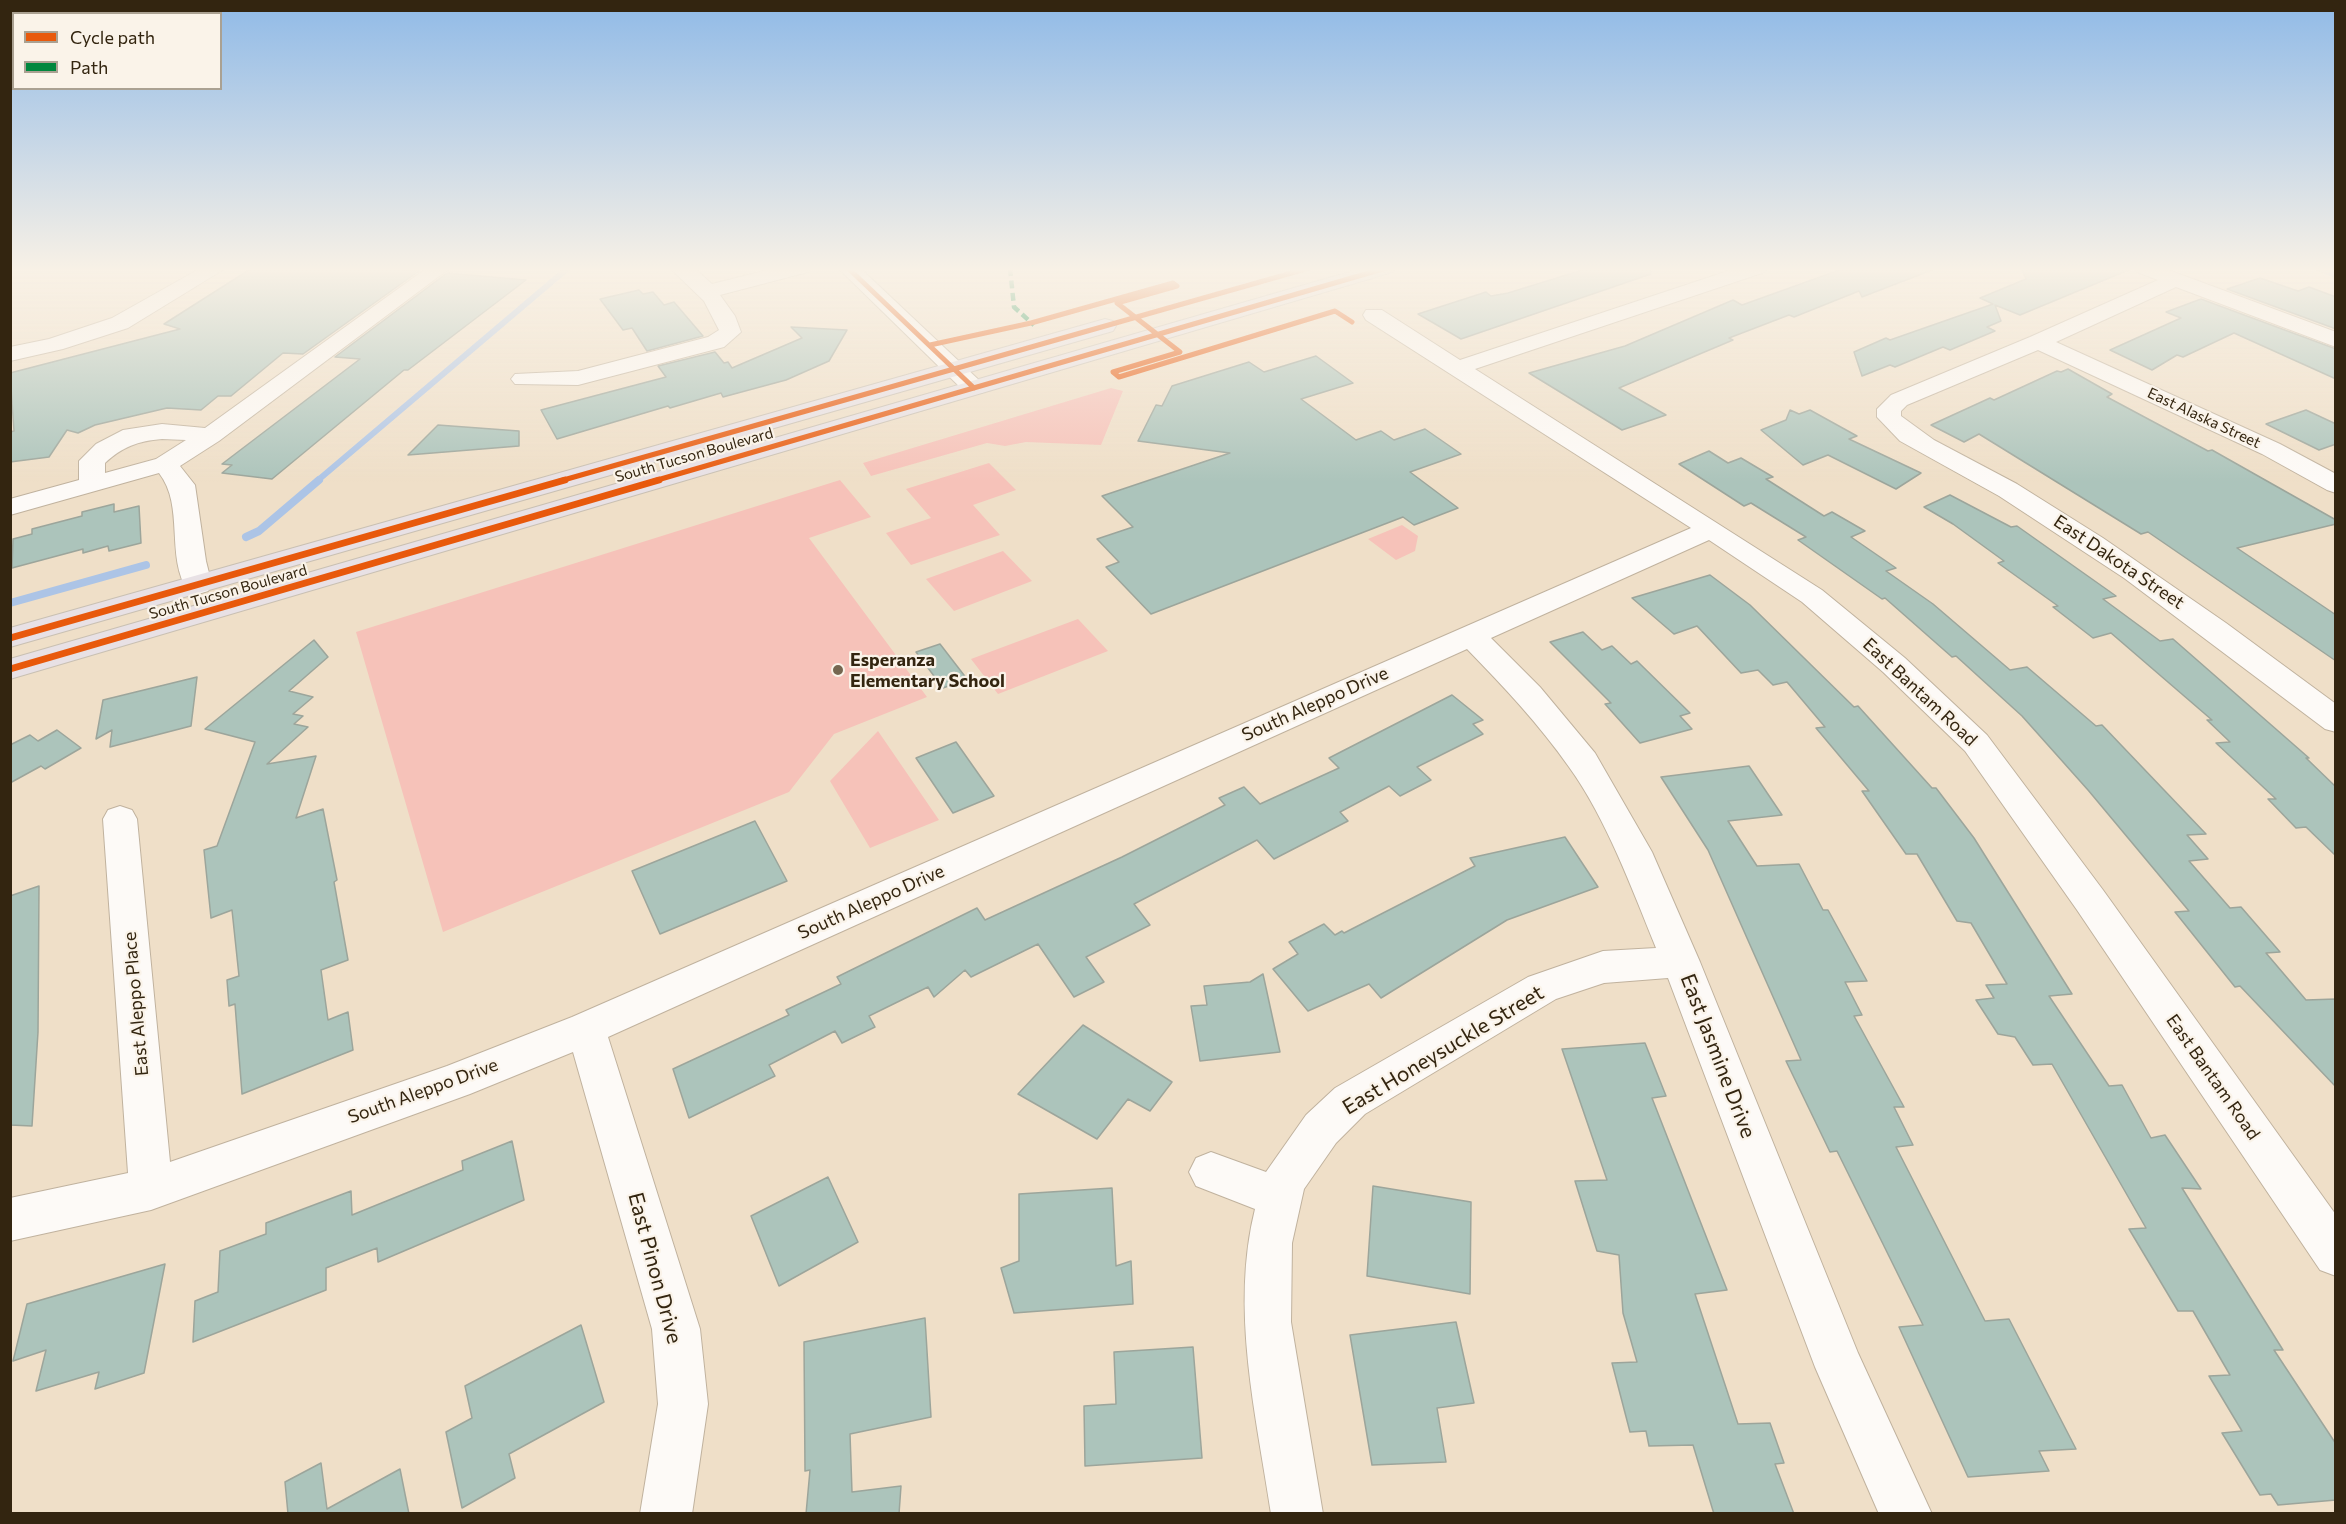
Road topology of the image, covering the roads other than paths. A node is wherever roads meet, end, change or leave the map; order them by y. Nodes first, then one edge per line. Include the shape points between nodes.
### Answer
1 (70, 339) edge
2 (343, 339) edge
3 (722, 339) edge
4 (923, 339) edge
5 (1059, 339) edge
6 (1142, 339) edge
7 (1412, 339) edge
8 (1544, 339) edge
9 (2044, 339) edge
10 (2038, 342) junction
11 (10, 354) edge
12 (1457, 368) junction
13 (954, 369) junction
14 (523, 379) dead end
15 (974, 388) junction
16 (210, 436) junction
17 (165, 464) junction
18 (92, 485) junction
19 (2336, 485) edge
20 (10, 507) edge
21 (1711, 529) junction
22 (198, 585) junction
23 (1470, 635) junction
24 (10, 639) edge
25 (10, 669) edge
26 (2336, 721) edge
27 (120, 819) dead end
28 (1680, 962) junction
29 (586, 1029) junction
30 (1211, 1172) dead end
31 (151, 1190) junction
32 (1280, 1198) junction
33 (10, 1220) edge
34 (2336, 1254) edge
35 (666, 1514) edge
36 (1297, 1514) edge
37 (1906, 1514) edge

1 - 11 street
2 - 16 street
3 - 14 street via 578,378
4 - 13 street
5 - 13 main road, South Tucson Boulevard
6 - 15 main road, South Tucson Boulevard
7 - 12 street, East Bantam Road
8 - 12 street
9 - 10 street
10 - 19 street, East Alaska Street via 2271,449
10 - 26 street, East Dakota Street via 1899,400 1884,418 2126,564
12 - 21 street, East Bantam Road
13 - 15 street
13 - 22 main road, South Tucson Boulevard
15 - 25 main road, South Tucson Boulevard
16 - 17 street
16 - 18 street via 175,431 141,433 107,445 92,461
17 - 18 street
17 - 22 street via 182,485
18 - 20 street
21 - 23 street, South Aleppo Drive
21 - 34 street, East Bantam Road via 1812,596 1894,665 1976,743
22 - 24 main road, South Tucson Boulevard
23 - 28 street, East Jasmine Drive via 1529,694 1583,761 1634,852
23 - 29 street, South Aleppo Drive
27 - 31 street, East Aleppo Place
28 - 32 street, East Honeysuckle Street via 1603,967 1542,988 1350,1101 1321,1129 1284,1181
28 - 37 street, East Jasmine Drive via 1839,1367
29 - 31 street, South Aleppo Drive via 455,1081
29 - 35 street, East Pinon Drive via 676,1329 683,1404
30 - 32 street
31 - 33 street, South Aleppo Drive
32 - 36 street, East Honeysuckle Street via 1269,1243 1267,1322

